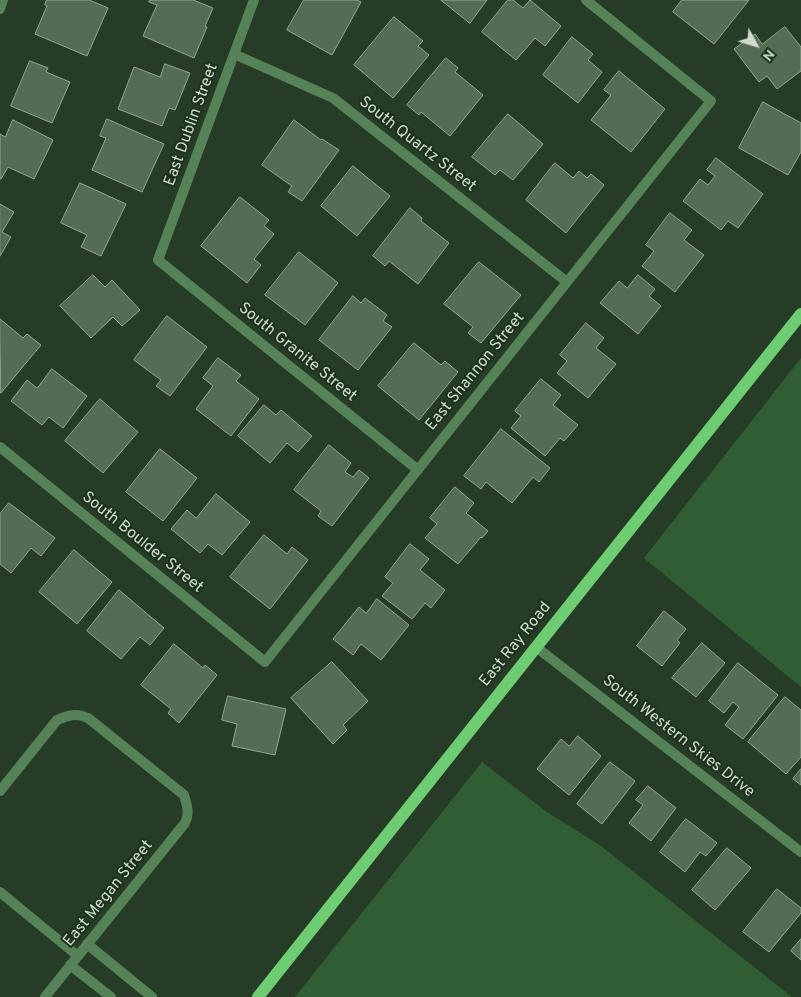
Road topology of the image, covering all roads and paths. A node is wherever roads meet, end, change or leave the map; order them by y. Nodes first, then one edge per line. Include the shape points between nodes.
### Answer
1 (3, 0) edge
2 (254, 0) edge
3 (586, 0) edge
4 (0, 9) edge
5 (234, 54) junction
6 (158, 260) joint
7 (567, 282) junction
8 (801, 314) edge
9 (0, 447) edge
10 (418, 470) junction
11 (536, 647) junction
12 (265, 662) joint
13 (0, 791) edge
14 (801, 852) edge
15 (0, 892) edge
16 (87, 944) junction
17 (78, 956) junction
18 (70, 965) junction
19 (45, 997) edge
20 (111, 997) edge
21 (152, 997) edge
22 (258, 997) edge

1 - 4 street
2 - 5 street, East Dublin Street
3 - 7 street, East Shannon Street via 711,101
5 - 6 street, East Dublin Street
5 - 7 street, South Quartz Street via 333,98
6 - 10 street, South Granite Street
7 - 10 street, East Shannon Street
8 - 11 main road, East Ray Road
9 - 12 street, South Boulder Street
10 - 12 street, East Shannon Street
11 - 14 street, South Western Skies Drive
11 - 22 main road, East Ray Road
13 - 16 street, East Megan Street via 57,720 78,714 88,718 184,795 189,815 184,823
15 - 17 street
16 - 17 street, East Megan Street
16 - 21 street
17 - 18 street, East Megan Street
18 - 19 street, East Megan Street
18 - 20 street

